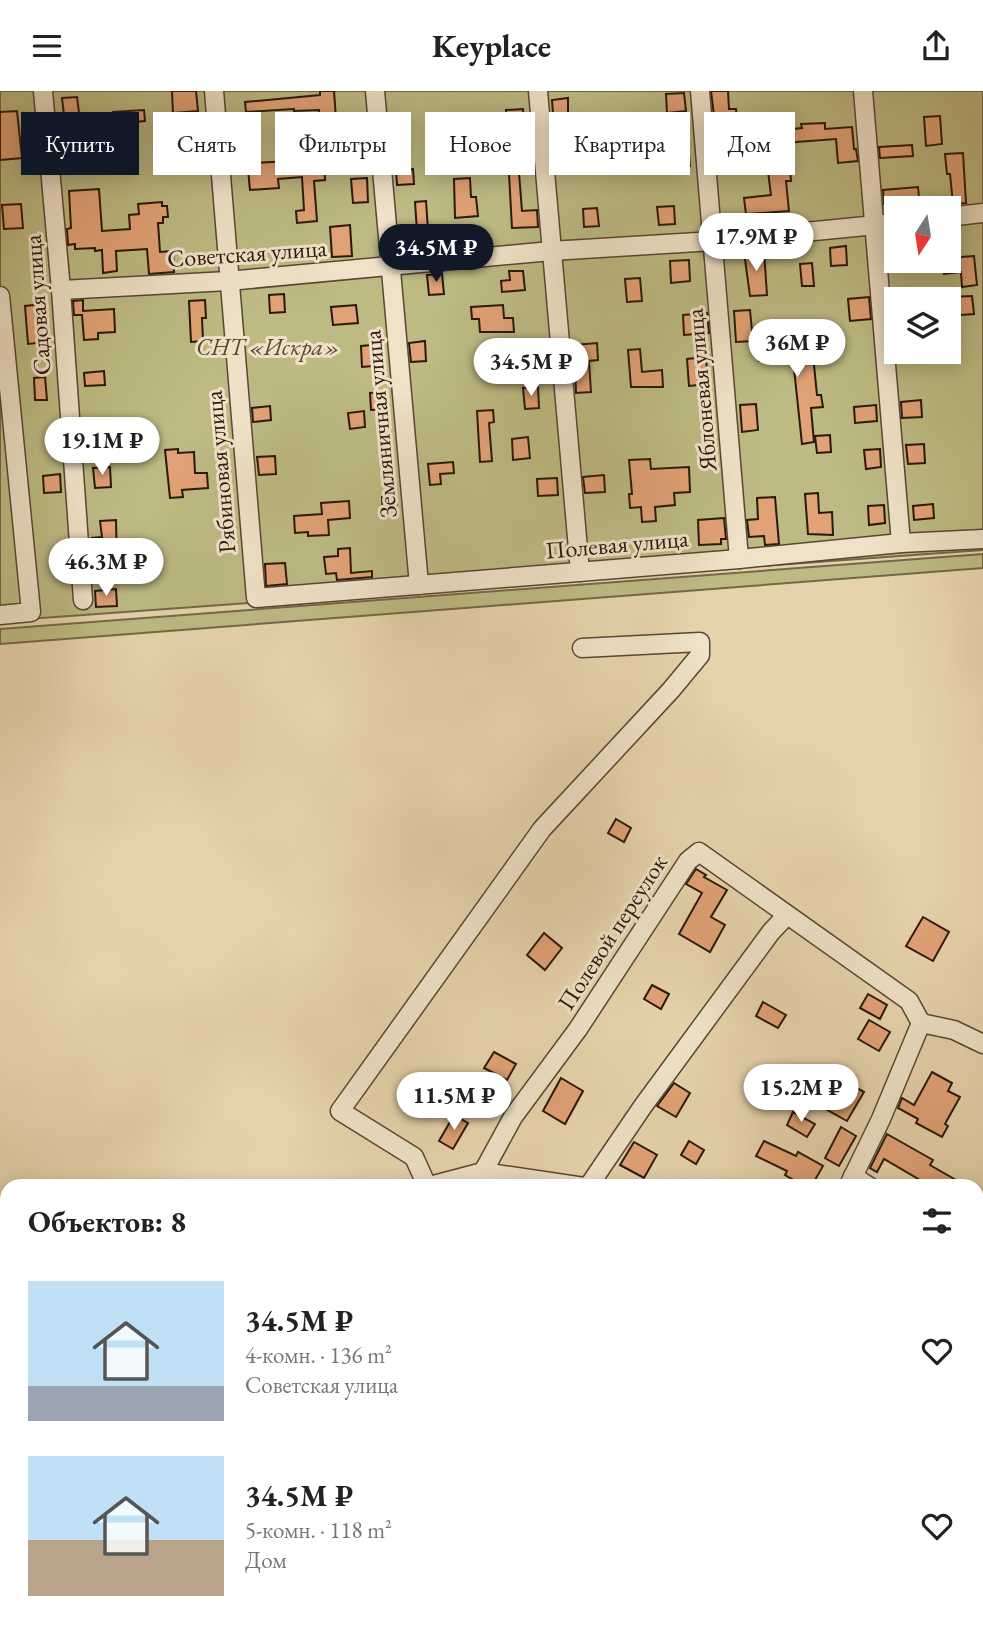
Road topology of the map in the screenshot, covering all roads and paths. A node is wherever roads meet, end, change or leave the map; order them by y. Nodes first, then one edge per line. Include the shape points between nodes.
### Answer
1 (43, 91) edge
2 (214, 91) edge
3 (375, 91) edge
4 (538, 91) edge
5 (700, 91) edge
6 (863, 91) edge
7 (983, 213) edge
8 (961, 216) edge
9 (884, 225) edge
10 (875, 226) junction
11 (714, 241) junction
12 (551, 251) junction
13 (390, 266) junction
14 (228, 281) junction
15 (61, 290) junction
16 (0, 296) edge
17 (7, 430) edge
18 (983, 539) edge
19 (901, 543) junction
20 (739, 559) junction
21 (579, 572) junction
22 (419, 585) junction
23 (256, 598) joint
24 (83, 600) dead end
25 (0, 615) edge
26 (582, 648) dead end
27 (787, 915) junction
28 (921, 1023) junction
29 (983, 1044) edge
30 (483, 1172) junction
31 (423, 1179) edge
32 (454, 1179) edge
33 (490, 1179) edge
34 (531, 1179) edge
35 (592, 1179) edge
36 (852, 1179) edge

1 - 15 street, Садовая улица
2 - 14 street, Рябиновая улица
3 - 13 street, Земляничная улица
4 - 12 street
5 - 11 street, Яблоневая улица
6 - 10 street
7 - 8 street
9 - 10 street, Советская улица
10 - 11 street, Советская улица
10 - 19 street
11 - 12 street, Советская улица
11 - 20 street, Яблоневая улица
12 - 13 street, Советская улица
12 - 21 street
13 - 14 street, Советская улица
13 - 22 street, Земляничная улица
14 - 15 street, Советская улица
14 - 23 street, Рябиновая улица
15 - 24 street, Садовая улица
16 - 17 street
17 - 25 street via 31,612
18 - 19 street, Полевая улица
19 - 20 street, Полевая улица
20 - 21 street, Полевая улица
21 - 22 street, Полевая улица
22 - 23 street, Полевая улица
26 - 31 street via 700,642 700,655 542,828 340,1111 414,1157
27 - 28 street, Полевой переулок via 909,1001
27 - 30 street, Полевой переулок via 699,852 688,861 578,1029 513,1117
27 - 35 street
28 - 29 street via 954,1030
28 - 36 street
30 - 32 street
30 - 33 street
30 - 34 street

